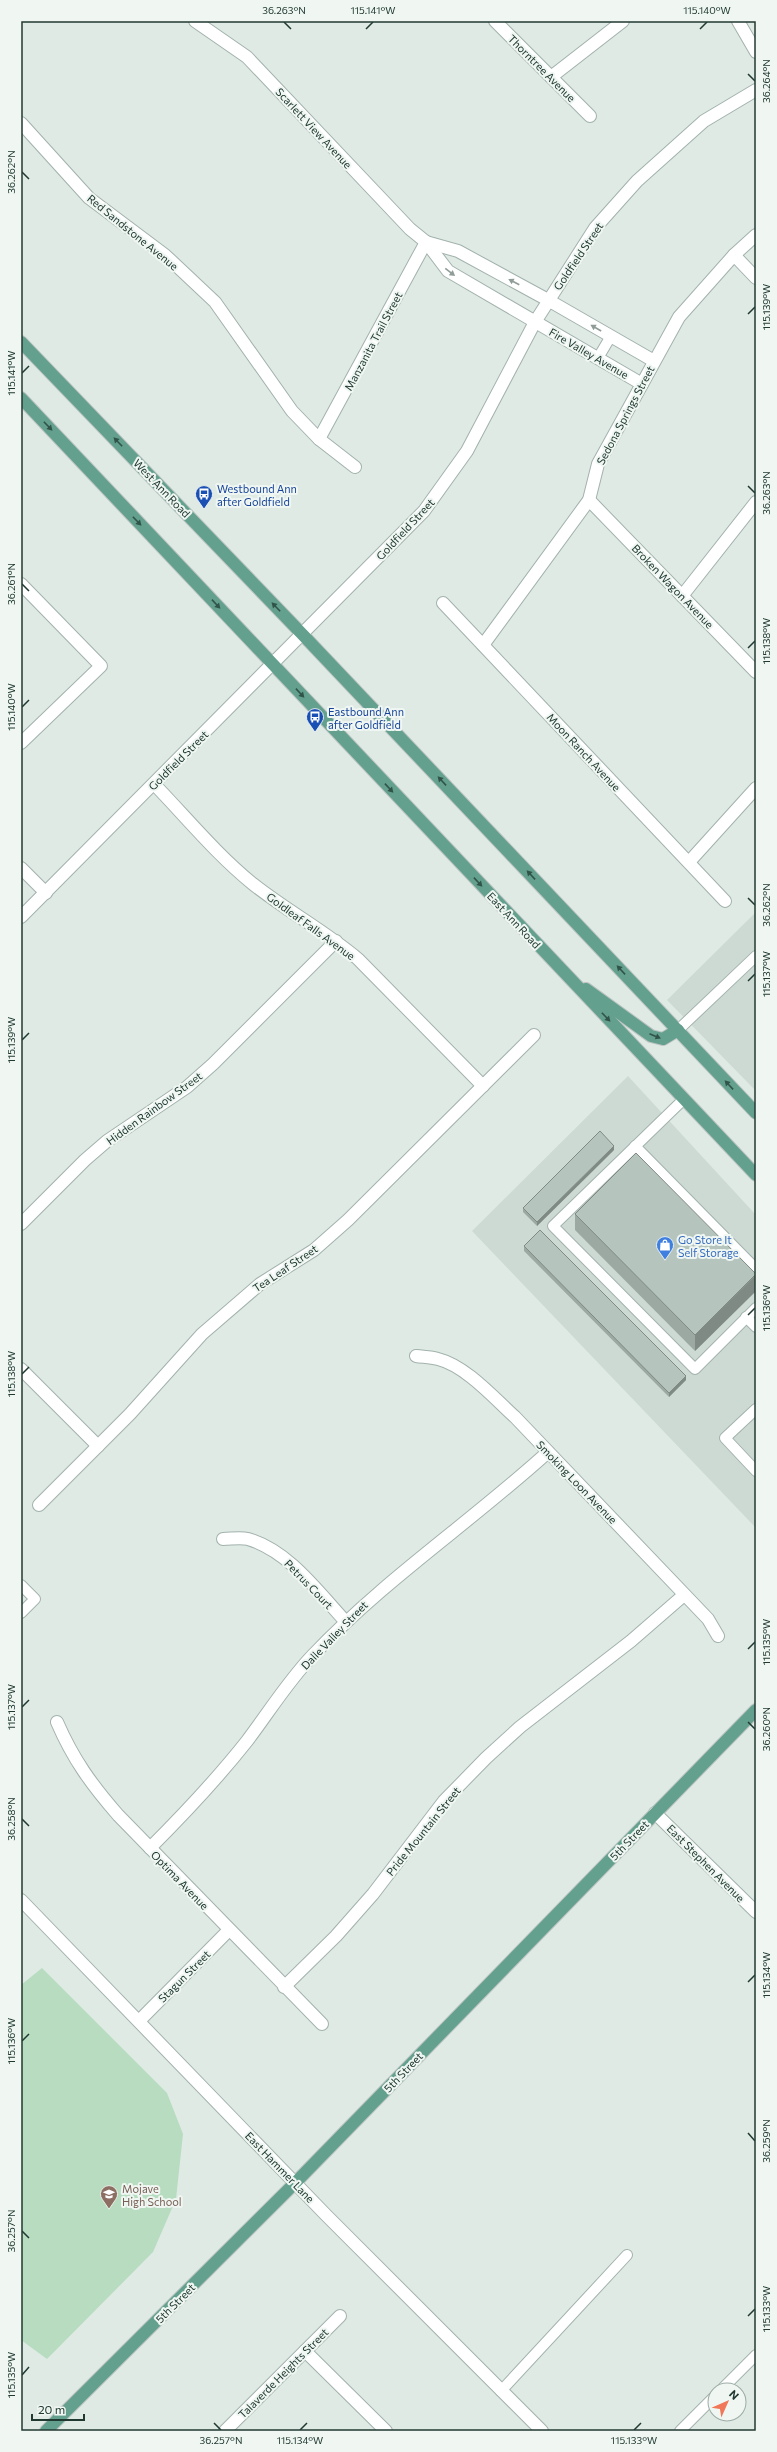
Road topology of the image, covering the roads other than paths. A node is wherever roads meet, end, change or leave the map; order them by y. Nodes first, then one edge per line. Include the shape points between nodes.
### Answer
1 (195, 21) edge
2 (495, 21) edge
3 (623, 21) edge
4 (738, 21) edge
5 (756, 52) edge
6 (551, 77) junction
7 (756, 90) edge
8 (590, 116) dead end
9 (21, 123) edge
10 (756, 235) edge
11 (426, 242) junction
12 (734, 256) junction
13 (756, 278) edge
14 (548, 300) junction
15 (535, 322) junction
16 (611, 336) junction
17 (21, 342) edge
18 (598, 358) junction
19 (654, 361) junction
20 (642, 384) junction
21 (21, 398) edge
22 (320, 439) junction
23 (355, 467) dead end
24 (589, 500) junction
25 (756, 502) edge
26 (21, 584) edge
27 (682, 596) junction
28 (443, 602) dead end
29 (303, 635) junction
30 (482, 645) junction
31 (273, 665) junction
32 (756, 672) edge
33 (21, 743) edge
34 (154, 784) junction
35 (756, 788) edge
36 (689, 862) junction
37 (21, 868) edge
38 (46, 893) junction
39 (725, 901) dead end
40 (21, 917) edge
41 (336, 941) junction
42 (756, 956) edge
43 (566, 974) junction
44 (678, 1030) junction
45 (534, 1035) dead end
46 (483, 1086) junction
47 (684, 1099) junction
48 (756, 1113) edge
49 (635, 1146) junction
50 (756, 1175) edge
51 (21, 1224) edge
52 (756, 1268) edge
53 (756, 1308) edge
54 (746, 1317) junction
55 (756, 1327) edge
56 (416, 1356) dead end
57 (21, 1369) edge
58 (756, 1409) edge
59 (98, 1446) junction
60 (548, 1452) junction
61 (756, 1471) edge
62 (39, 1505) dead end
63 (223, 1539) dead end
64 (21, 1585) edge
65 (684, 1595) junction
66 (21, 1613) edge
67 (346, 1622) junction
68 (718, 1636) dead end
69 (756, 1710) edge
70 (57, 1722) dead end
71 (655, 1813) junction
72 (150, 1848) junction
73 (21, 1900) edge
74 (756, 1912) edge
75 (229, 1930) junction
76 (284, 1987) junction
77 (139, 2021) junction
78 (322, 2024) dead end
79 (296, 2182) junction
80 (626, 2255) dead end
81 (340, 2316) dead end
82 (305, 2351) junction
83 (756, 2355) edge
84 (729, 2382) edge
85 (502, 2391) junction
86 (707, 2404) edge
87 (46, 2431) edge
88 (225, 2431) edge
89 (386, 2431) edge
90 (542, 2431) edge
91 (680, 2431) edge

1 - 11 street, Scarlett View Avenue via 247,57 410,229
2 - 6 street, Thorntree Avenue
3 - 6 street
4 - 5 street
6 - 8 street, Thorntree Avenue
7 - 14 street, Goldfield Street via 704,121 637,181 595,228
9 - 22 street, Red Sandstone Avenue via 89,198 165,255 215,302 292,411
10 - 12 street, Sedona Springs Street
14 -> 11 street, Scarlett View Avenue via 458,252
11 -> 15 street, Scarlett View Avenue via 448,271
11 - 22 street, Manzanita Trail Street
12 - 13 street
12 - 19 street, Sedona Springs Street via 679,317
14 - 15 street, Goldfield Street
16 -> 14 street
15 - 18 street, Fire Valley Avenue
15 - 29 street, Goldfield Street via 467,451 424,511
16 - 18 lane
16 - 19 street
29 -> 17 main road, West Ann Road
18 - 20 street, Fire Valley Avenue
19 - 20 street, Sedona Springs Street
20 - 24 street, Sedona Springs Street via 598,464
21 -> 31 main road
22 - 23 street, Red Sandstone Avenue
24 - 27 street, Broken Wagon Avenue
24 - 30 street, Sedona Springs Street
25 - 27 street
26 - 33 street via 101,666
27 - 32 street, Broken Wagon Avenue
28 - 30 street, Moon Ranch Avenue
29 - 31 street, Goldfield Street
44 -> 29 main road
30 - 36 street, Moon Ranch Avenue
31 - 34 street, Goldfield Street
31 -> 43 main road, East Ann Road
34 - 38 street, Goldfield Street
34 - 41 street, Goldleaf Falls Avenue via 253,884
35 - 36 street
36 - 39 street, Moon Ranch Avenue
37 - 38 street
38 - 40 street, Goldfield Street
41 - 46 street, Goldleaf Falls Avenue via 358,959
41 - 51 street, Hidden Rainbow Street via 214,1064 187,1087 125,1127 102,1146
42 - 44 lane
43 -> 44 main road via 651,1036 663,1039
43 -> 47 main road, East Ann Road
48 -> 44 main road
45 - 46 street, Tea Leaf Street
46 - 59 street, Tea Leaf Street via 319,1245 260,1284 202,1334
47 - 49 lane
47 - 50 main road, East Ann Road
49 - 52 lane
49 - 54 lane via 553,1226 694,1369
53 - 54 lane
54 - 55 lane
56 - 60 street, Smoking Loon Avenue via 439,1359 473,1379 515,1417
57 - 59 street
58 - 61 lane via 725,1438
59 - 62 street, Tea Leaf Street
60 - 65 street, Smoking Loon Avenue
60 - 67 street, Dalle Valley Street via 502,1493 371,1597
63 - 67 street, Petrus Court via 246,1539 281,1556
64 - 66 lane via 35,1599
65 - 68 street, Smoking Loon Avenue via 708,1619
65 - 76 street, Pride Mountain Street via 625,1646 520,1727 486,1758 444,1801 373,1894
67 - 72 street, Dalle Valley Street via 290,1682 218,1777
69 - 71 main road, 5th Street
70 - 72 street, Optima Avenue via 71,1754 91,1784
71 - 74 street, East Stephen Avenue
71 - 79 main road, 5th Street
72 - 75 street, Optima Avenue
73 - 77 street, East Hammer Lane
75 - 76 street, Optima Avenue
75 - 77 street, Stagun Street
76 - 78 street, Optima Avenue
77 - 79 street, East Hammer Lane
79 - 85 street, East Hammer Lane
79 - 87 main road, 5th Street
80 - 85 lane
81 - 82 street, Talaverde Heights Street
82 - 88 street, Talaverde Heights Street
82 - 89 street
83 - 84 lane
85 - 90 street, East Hammer Lane
86 - 91 lane

